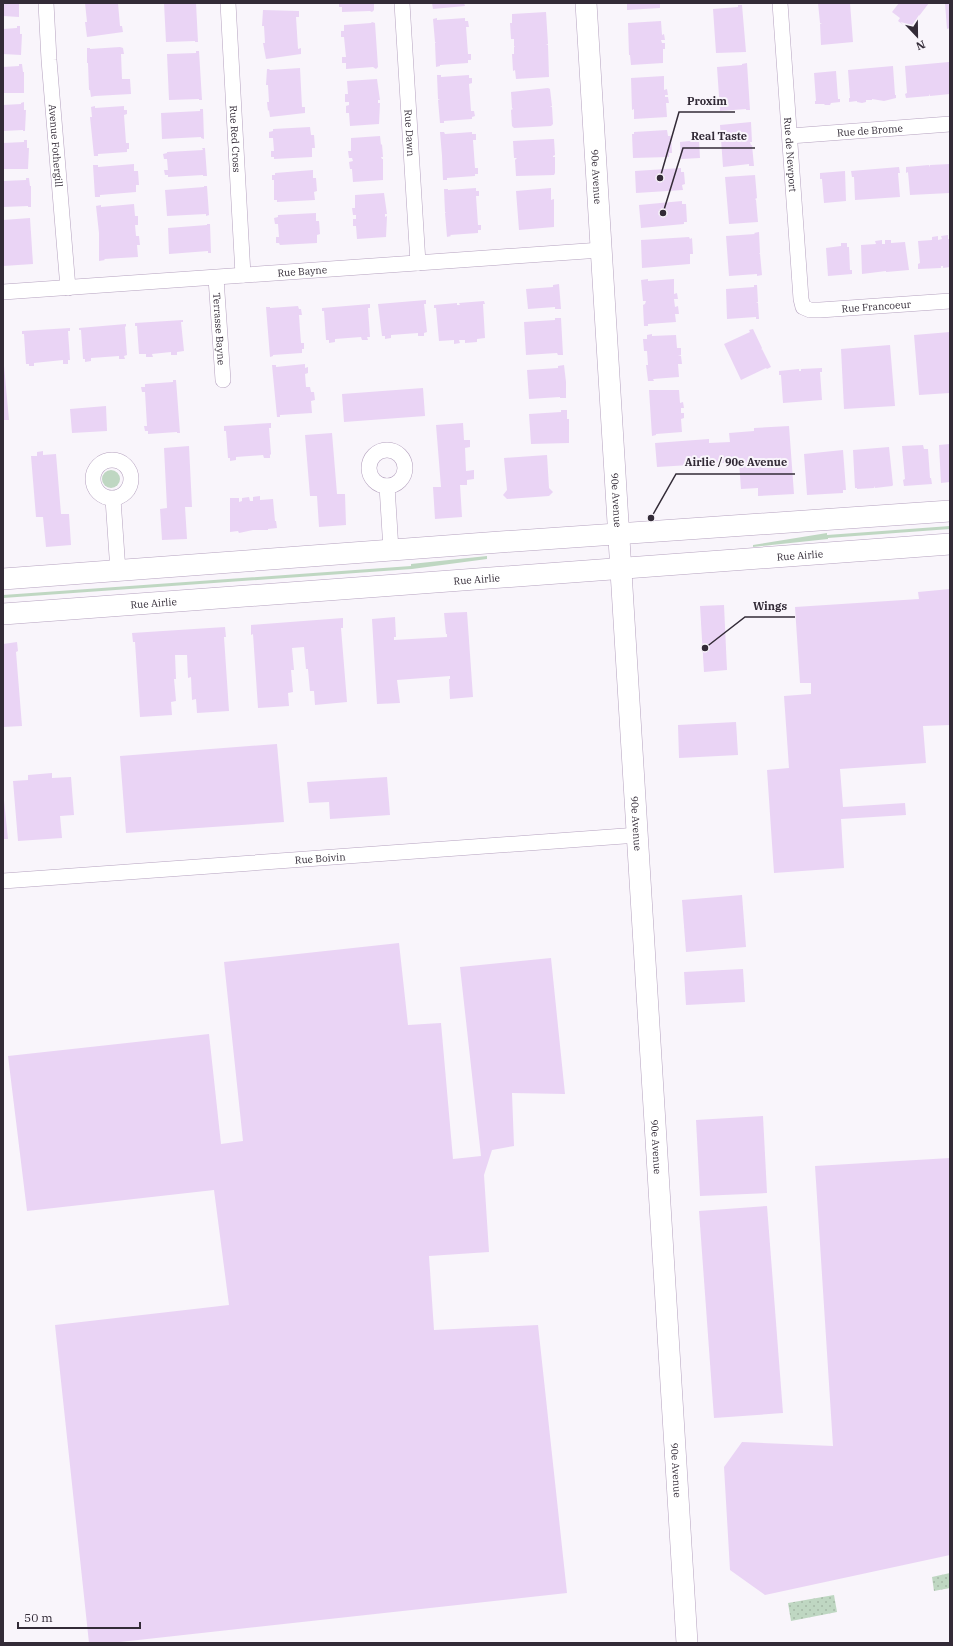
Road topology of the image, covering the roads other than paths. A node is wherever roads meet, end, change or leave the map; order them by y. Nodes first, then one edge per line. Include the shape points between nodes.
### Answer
1 (46, 3) edge
2 (228, 3) edge
3 (402, 3) edge
4 (586, 3) edge
5 (780, 3) edge
6 (950, 124) edge
7 (790, 136) junction
8 (601, 250) junction
9 (418, 263) junction
10 (242, 275) junction
11 (216, 278) junction
12 (68, 288) junction
13 (3, 292) edge
14 (950, 301) edge
15 (803, 307) joint
16 (223, 380) dead end
17 (387, 486) dead end
18 (113, 499) dead end
19 (950, 511) edge
20 (618, 534) junction
21 (950, 544) edge
22 (391, 550) junction
23 (621, 569) junction
24 (118, 571) junction
25 (3, 579) edge
26 (3, 614) edge
27 (638, 835) junction
28 (3, 881) edge
29 (687, 1643) edge

1 - 12 street, Avenue Fothergill
2 - 10 street, Rue Red Cross
3 - 9 street, Rue Dawn
4 - 8 main road, 90e Avenue
5 - 7 street, Rue de Newport
6 - 7 street, Rue de Brome
7 - 15 street, Rue de Newport
8 - 9 street, Rue Bayne
8 - 20 main road, 90e Avenue
9 - 10 street, Rue Bayne
10 - 11 street, Rue Bayne
11 - 12 street, Rue Bayne
11 - 16 street, Terrasse Bayne
12 - 13 street, Rue Bayne
14 - 15 street, Rue Francoeur via 820,310
17 - 22 street
18 - 24 street
19 - 20 main road
20 - 22 main road
20 - 23 main road, 90e Avenue
21 - 23 main road, Rue Airlie
22 - 24 main road
23 - 26 main road, Rue Airlie
23 - 27 main road, 90e Avenue
24 - 25 main road
27 - 28 street, Rue Boivin
27 - 29 main road, 90e Avenue

